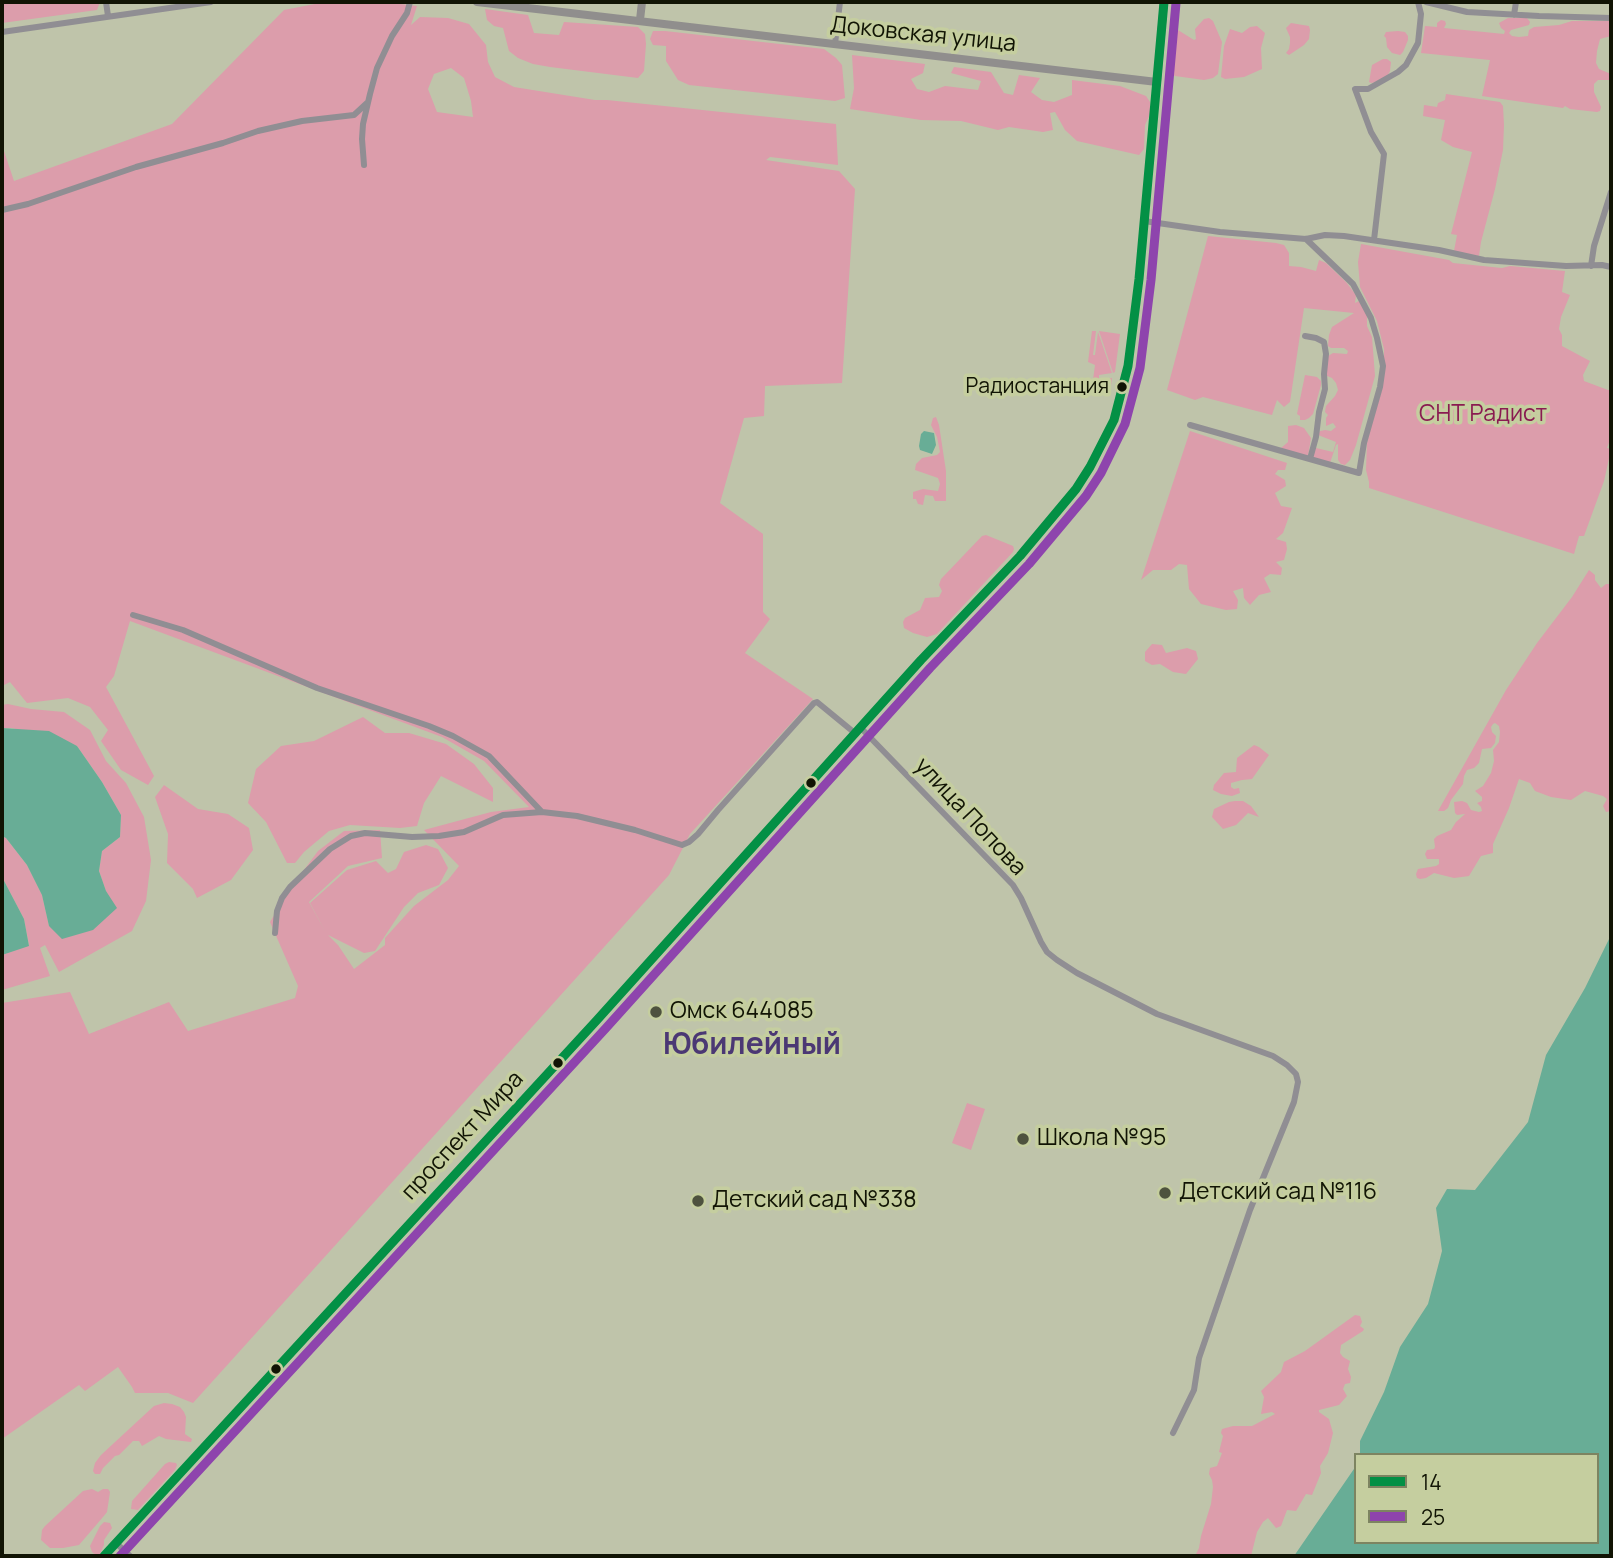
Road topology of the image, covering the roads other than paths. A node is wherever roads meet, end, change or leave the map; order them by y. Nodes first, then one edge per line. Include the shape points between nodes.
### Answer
1 (106, 2) edge
2 (211, 2) edge
3 (410, 2) edge
4 (477, 2) edge
5 (642, 2) edge
6 (840, 2) edge
7 (1164, 2) edge
8 (1418, 2) edge
9 (1426, 2) edge
10 (1516, 2) edge
11 (1514, 15) junction
12 (108, 16) junction
13 (1611, 18) edge
14 (640, 20) junction
15 (2, 32) edge
16 (835, 44) junction
17 (1157, 82) junction
18 (367, 103) junction
19 (364, 165) dead end
20 (1611, 192) edge
21 (2, 210) edge
22 (1144, 221) junction
23 (1306, 239) junction
24 (1374, 240) junction
25 (1591, 266) junction
26 (1611, 267) edge
27 (1305, 336) dead end
28 (1190, 425) dead end
29 (1310, 459) junction
30 (133, 615) dead end
31 (859, 731) junction
32 (542, 812) junction
33 (275, 933) dead end
34 (1173, 1433) dead end
35 (116, 1543) junction
36 (104, 1556) edge
37 (130, 1556) edge

1 - 12 street
2 - 12 street
3 - 18 street via 377,68
4 - 14 main road, Доковская улица
5 - 14 main road
6 - 16 street
7 - 17 main road, проспект Мира
8 - 24 street via 1418,43 1406,65 1368,89 1355,89 1384,154
9 - 11 street via 1466,12
10 - 11 street
11 - 13 street
12 - 15 street
14 - 16 main road, Доковская улица
16 - 17 main road, Доковская улица
17 - 22 street, проспект Мира
18 - 19 street
18 - 21 street via 354,115 258,131
20 - 25 street
22 - 23 street via 1220,233
22 - 31 street, проспект Мира via 1123,391 1090,467 1063,507
23 - 24 street via 1325,235
23 - 29 street via 1359,293 1371,318 1382,366 1359,473
24 - 25 street via 1484,260
25 - 26 street
27 - 29 street via 1324,342 1326,354 1325,389
28 - 29 street
30 - 32 street via 183,630 317,688 453,736 488,756
31 - 32 street, улица Попова via 814,703 698,834 682,845 577,816
31 - 34 street, улица Попова via 1013,885 1041,943 1057,960 1157,1014 1273,1056 1296,1074 1294,1102 1245,1222 1199,1358 1194,1390
31 - 35 street, проспект Мира
32 - 33 street via 503,815 464,832 439,836 351,836 290,887 277,911
35 - 36 street, проспект Мира
35 - 37 street

